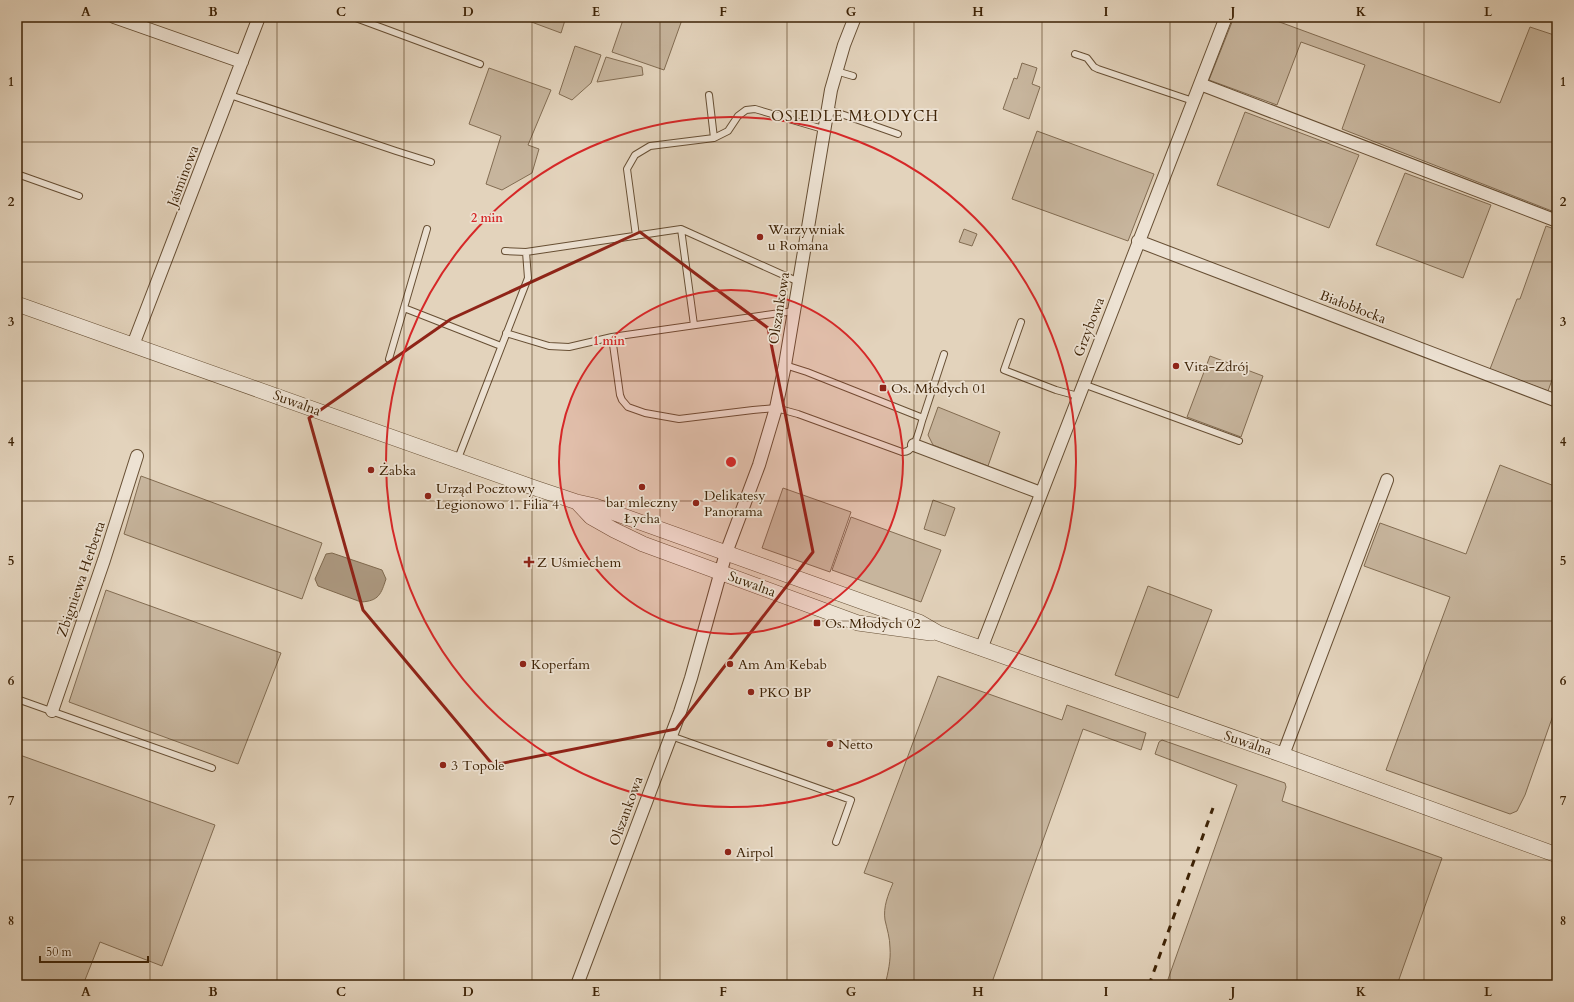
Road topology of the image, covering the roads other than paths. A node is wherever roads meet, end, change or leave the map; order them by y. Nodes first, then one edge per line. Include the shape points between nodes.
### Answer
1 (114, 17) edge
2 (259, 17) edge
3 (353, 17) edge
4 (855, 17) edge
5 (1226, 17) edge
6 (1075, 54) dead end
7 (242, 62) junction
8 (480, 64) dead end
9 (836, 71) junction
10 (853, 76) dead end
11 (1200, 84) junction
12 (230, 95) junction
13 (709, 95) dead end
14 (1193, 101) junction
15 (827, 109) junction
16 (823, 129) junction
17 (898, 134) dead end
18 (714, 138) junction
19 (431, 162) dead end
20 (17, 174) edge
21 (79, 196) dead end
22 (1557, 221) edge
23 (427, 228) dead end
24 (681, 229) junction
25 (636, 236) junction
26 (1138, 241) junction
27 (505, 251) dead end
28 (526, 252) junction
29 (799, 282) junction
30 (17, 304) edge
31 (404, 308) junction
32 (794, 311) junction
33 (1021, 322) dead end
34 (694, 325) junction
35 (506, 333) junction
36 (612, 337) junction
37 (133, 345) junction
38 (501, 346) junction
39 (944, 354) dead end
40 (389, 359) dead end
41 (785, 365) junction
42 (1083, 384) junction
43 (1078, 396) junction
44 (1557, 401) edge
45 (776, 408) junction
46 (923, 418) junction
47 (1239, 441) dead end
48 (914, 445) junction
49 (137, 456) dead end
50 (457, 460) junction
51 (1387, 480) dead end
52 (1041, 493) junction
53 (577, 502) junction
54 (726, 553) junction
55 (720, 573) junction
56 (938, 633) junction
57 (981, 648) junction
58 (17, 699) edge
59 (52, 711) junction
60 (671, 736) junction
61 (1283, 755) junction
62 (212, 768) dead end
63 (836, 842) dead end
64 (1557, 855) edge
65 (577, 985) edge

1 - 7 street
2 - 7 street, Jaśminowa
3 - 8 lane
4 - 9 street, Olszankowa
5 - 11 street, Grzybowa
6 - 14 lane via 1087,58 1098,69
7 - 12 street, Jaśminowa
9 - 10 lane
9 - 15 street, Olszankowa
11 - 14 street, Grzybowa
11 - 22 street
12 - 19 lane
12 - 37 street, Jaśminowa
13 - 18 lane
14 - 26 street, Grzybowa
15 - 16 street, Olszankowa
15 - 17 lane
16 - 18 lane via 755,109 746,110 738,116 728,131
16 - 29 street, Olszankowa
18 - 25 lane via 650,146 635,155 627,169
20 - 21 lane
23 - 31 lane
24 - 25 lane
24 - 29 lane
24 - 34 lane
25 - 28 lane
26 - 42 street, Grzybowa
26 - 44 street, Białobłocka
27 - 28 lane
28 - 35 lane via 528,278
29 - 32 street, Olszankowa
30 - 37 street, Suwalna
31 - 38 lane
31 - 40 lane
32 - 34 lane
32 - 41 street, Olszankowa
33 - 43 lane via 1004,370
34 - 36 lane
35 - 36 lane via 559,347
35 - 38 lane
36 - 45 lane via 620,395 628,407 679,419
37 - 50 street, Suwalna
38 - 50 lane
39 - 46 lane
41 - 45 street, Olszankowa
41 - 46 lane
42 - 43 street, Grzybowa
42 - 47 lane
43 - 52 street, Grzybowa
45 - 48 lane via 902,452 910,450
45 - 54 street, Olszankowa via 759,465
46 - 48 lane
48 - 52 street
49 - 59 street, Zbigniewa Herberta
50 - 53 street, Suwalna
51 - 61 street
52 - 57 street, Grzybowa
53 - 54 street, Suwalna via 595,506
53 - 55 street, Suwalna via 591,517 614,530 643,544
54 - 55 street, Olszankowa
54 - 56 street, Suwalna via 918,622
55 - 56 street, Suwalna via 858,623
55 - 60 street, Olszankowa via 691,678
56 - 57 street, Suwalna
57 - 61 street, Suwalna
58 - 59 lane
59 - 62 lane
60 - 63 lane via 851,800
60 - 65 street, Olszankowa
61 - 64 street, Suwalna

